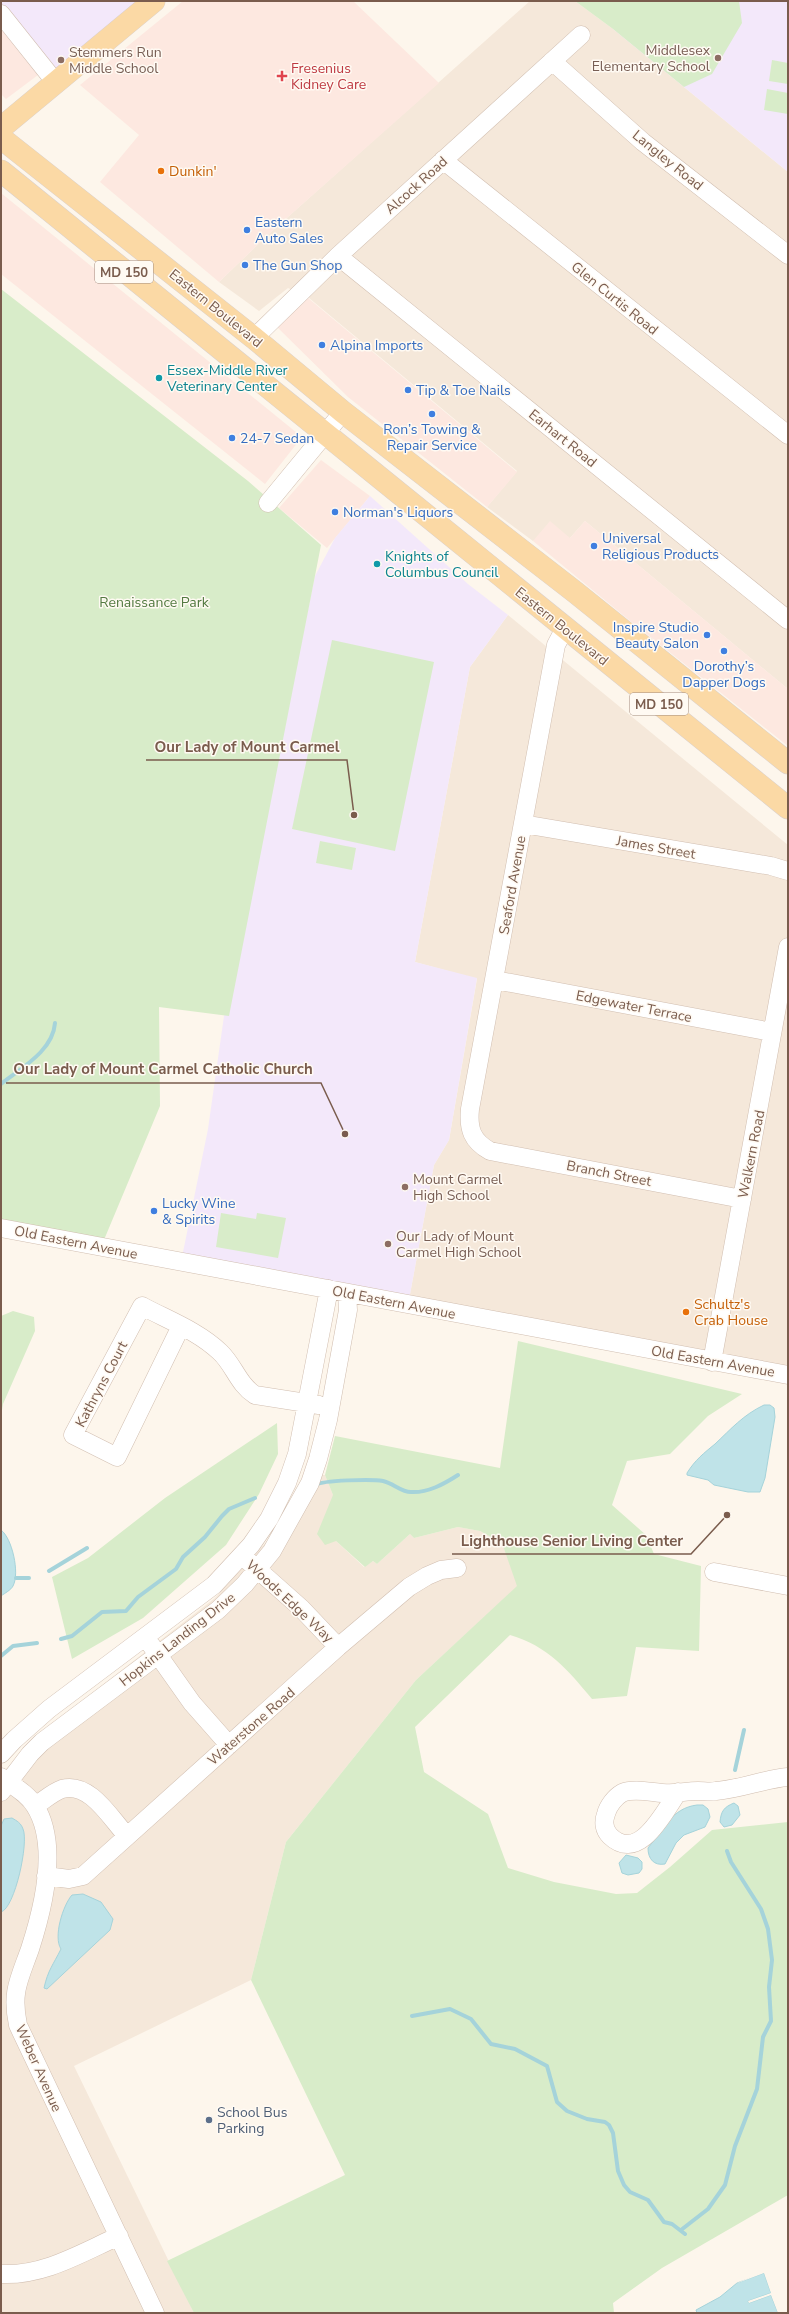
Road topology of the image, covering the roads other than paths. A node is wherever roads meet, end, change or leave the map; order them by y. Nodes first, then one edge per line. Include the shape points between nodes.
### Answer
1 (154, 1) edge
2 (1, 14) edge
3 (581, 34) dead end
4 (552, 60) junction
5 (56, 83) junction
6 (1, 128) edge
7 (1, 138) edge
8 (443, 160) junction
9 (1, 171) edge
10 (338, 256) junction
11 (788, 256) edge
12 (254, 338) junction
13 (343, 412) junction
14 (324, 433) junction
15 (788, 435) edge
16 (268, 503) dead end
17 (788, 620) edge
18 (565, 628) junction
19 (788, 763) edge
20 (788, 808) edge
21 (523, 824) junction
22 (788, 871) edge
23 (788, 947) edge
24 (495, 980) junction
25 (772, 1032) junction
26 (477, 1143) joint
27 (742, 1198) junction
28 (1, 1228) edge
29 (329, 1289) junction
30 (347, 1293) junction
31 (181, 1326) junction
32 (712, 1362) junction
33 (788, 1375) edge
34 (308, 1403) junction
35 (330, 1407) junction
36 (241, 1556) junction
37 (258, 1568) junction
38 (457, 1568) dead end
39 (714, 1572) dead end
40 (788, 1586) edge
41 (146, 1638) junction
42 (338, 1647) junction
43 (159, 1655) junction
44 (229, 1745) junction
45 (1, 1754) edge
46 (788, 1777) edge
47 (3, 1783) edge
48 (678, 1792) dead end
49 (35, 1806) junction
50 (127, 1836) junction
51 (46, 1876) junction
52 (119, 2236) junction
53 (1, 2274) edge
54 (155, 2313) edge

1 - 5 main road
2 - 5 street
3 - 4 street, Alcock Road
4 - 8 street, Alcock Road
4 - 11 street, Langley Road via 643,142
5 - 6 main road
7 - 12 main road, Eastern Boulevard / MD 150
8 - 10 street, Alcock Road
8 - 15 street, Glen Curtis Road
9 - 14 main road, Eastern Boulevard / MD 150
10 - 12 street, Alcock Road
10 - 17 street, Earhart Road
12 - 13 main road, Eastern Boulevard / MD 150
13 - 14 street
13 - 19 main road, Eastern Boulevard / MD 150 via 581,597
14 - 16 street
14 - 18 main road, Eastern Boulevard / MD 150
18 - 20 main road, Eastern Boulevard / MD 150
18 - 21 street, Seaford Avenue via 556,646
21 - 22 street, James Street
21 - 24 street, Seaford Avenue
23 - 25 street, Walkern Road
24 - 25 street, Edgewater Terrace
24 - 26 street, Seaford Avenue via 469,1119 471,1133
25 - 27 street, Walkern Road
26 - 27 street, Branch Street via 490,1151
27 - 32 street, Walkern Road
28 - 29 street, Old Eastern Avenue
29 - 30 street, Old Eastern Avenue
29 - 34 street, Hopkins Landing Drive
30 - 32 street, Old Eastern Avenue
30 - 35 street, Hopkins Landing Drive via 348,1310
31 - 31 street, Kathryns Court via 142,1306 74,1435 117,1457
31 - 34 street, Kathryns Court via 200,1336 221,1353 242,1384 254,1395
32 - 33 street, Old Eastern Avenue
34 - 35 street, Kathryns Court
34 - 36 street, Hopkins Landing Drive via 288,1483 269,1519
35 - 37 street, Hopkins Landing Drive via 310,1483 282,1534
36 - 37 street, Woods Edge Way
36 - 41 street, Hopkins Landing Drive via 214,1586
37 - 42 street, Woods Edge Way
37 - 43 street, Hopkins Landing Drive via 218,1610
38 - 42 street, Waterstone Road via 441,1570 409,1587
39 - 40 street
41 - 43 street
41 - 45 street, Hopkins Landing Drive via 49,1709
42 - 44 street, Waterstone Road
43 - 44 street via 192,1703
43 - 47 street, Hopkins Landing Drive via 42,1742
44 - 50 street, Waterstone Road
46 - 48 street via 716,1791
47 - 49 street, Weber Avenue via 20,1790
49 - 50 street via 60,1790 79,1789 95,1800
49 - 51 street, Weber Avenue via 42,1819 49,1845
50 - 51 street, Waterstone Road via 83,1876 69,1879
51 - 52 street, Weber Avenue via 30,1947 17,1983 15,2012 18,2025
52 - 53 street via 43,2270 25,2274
52 - 54 street, Weber Avenue

